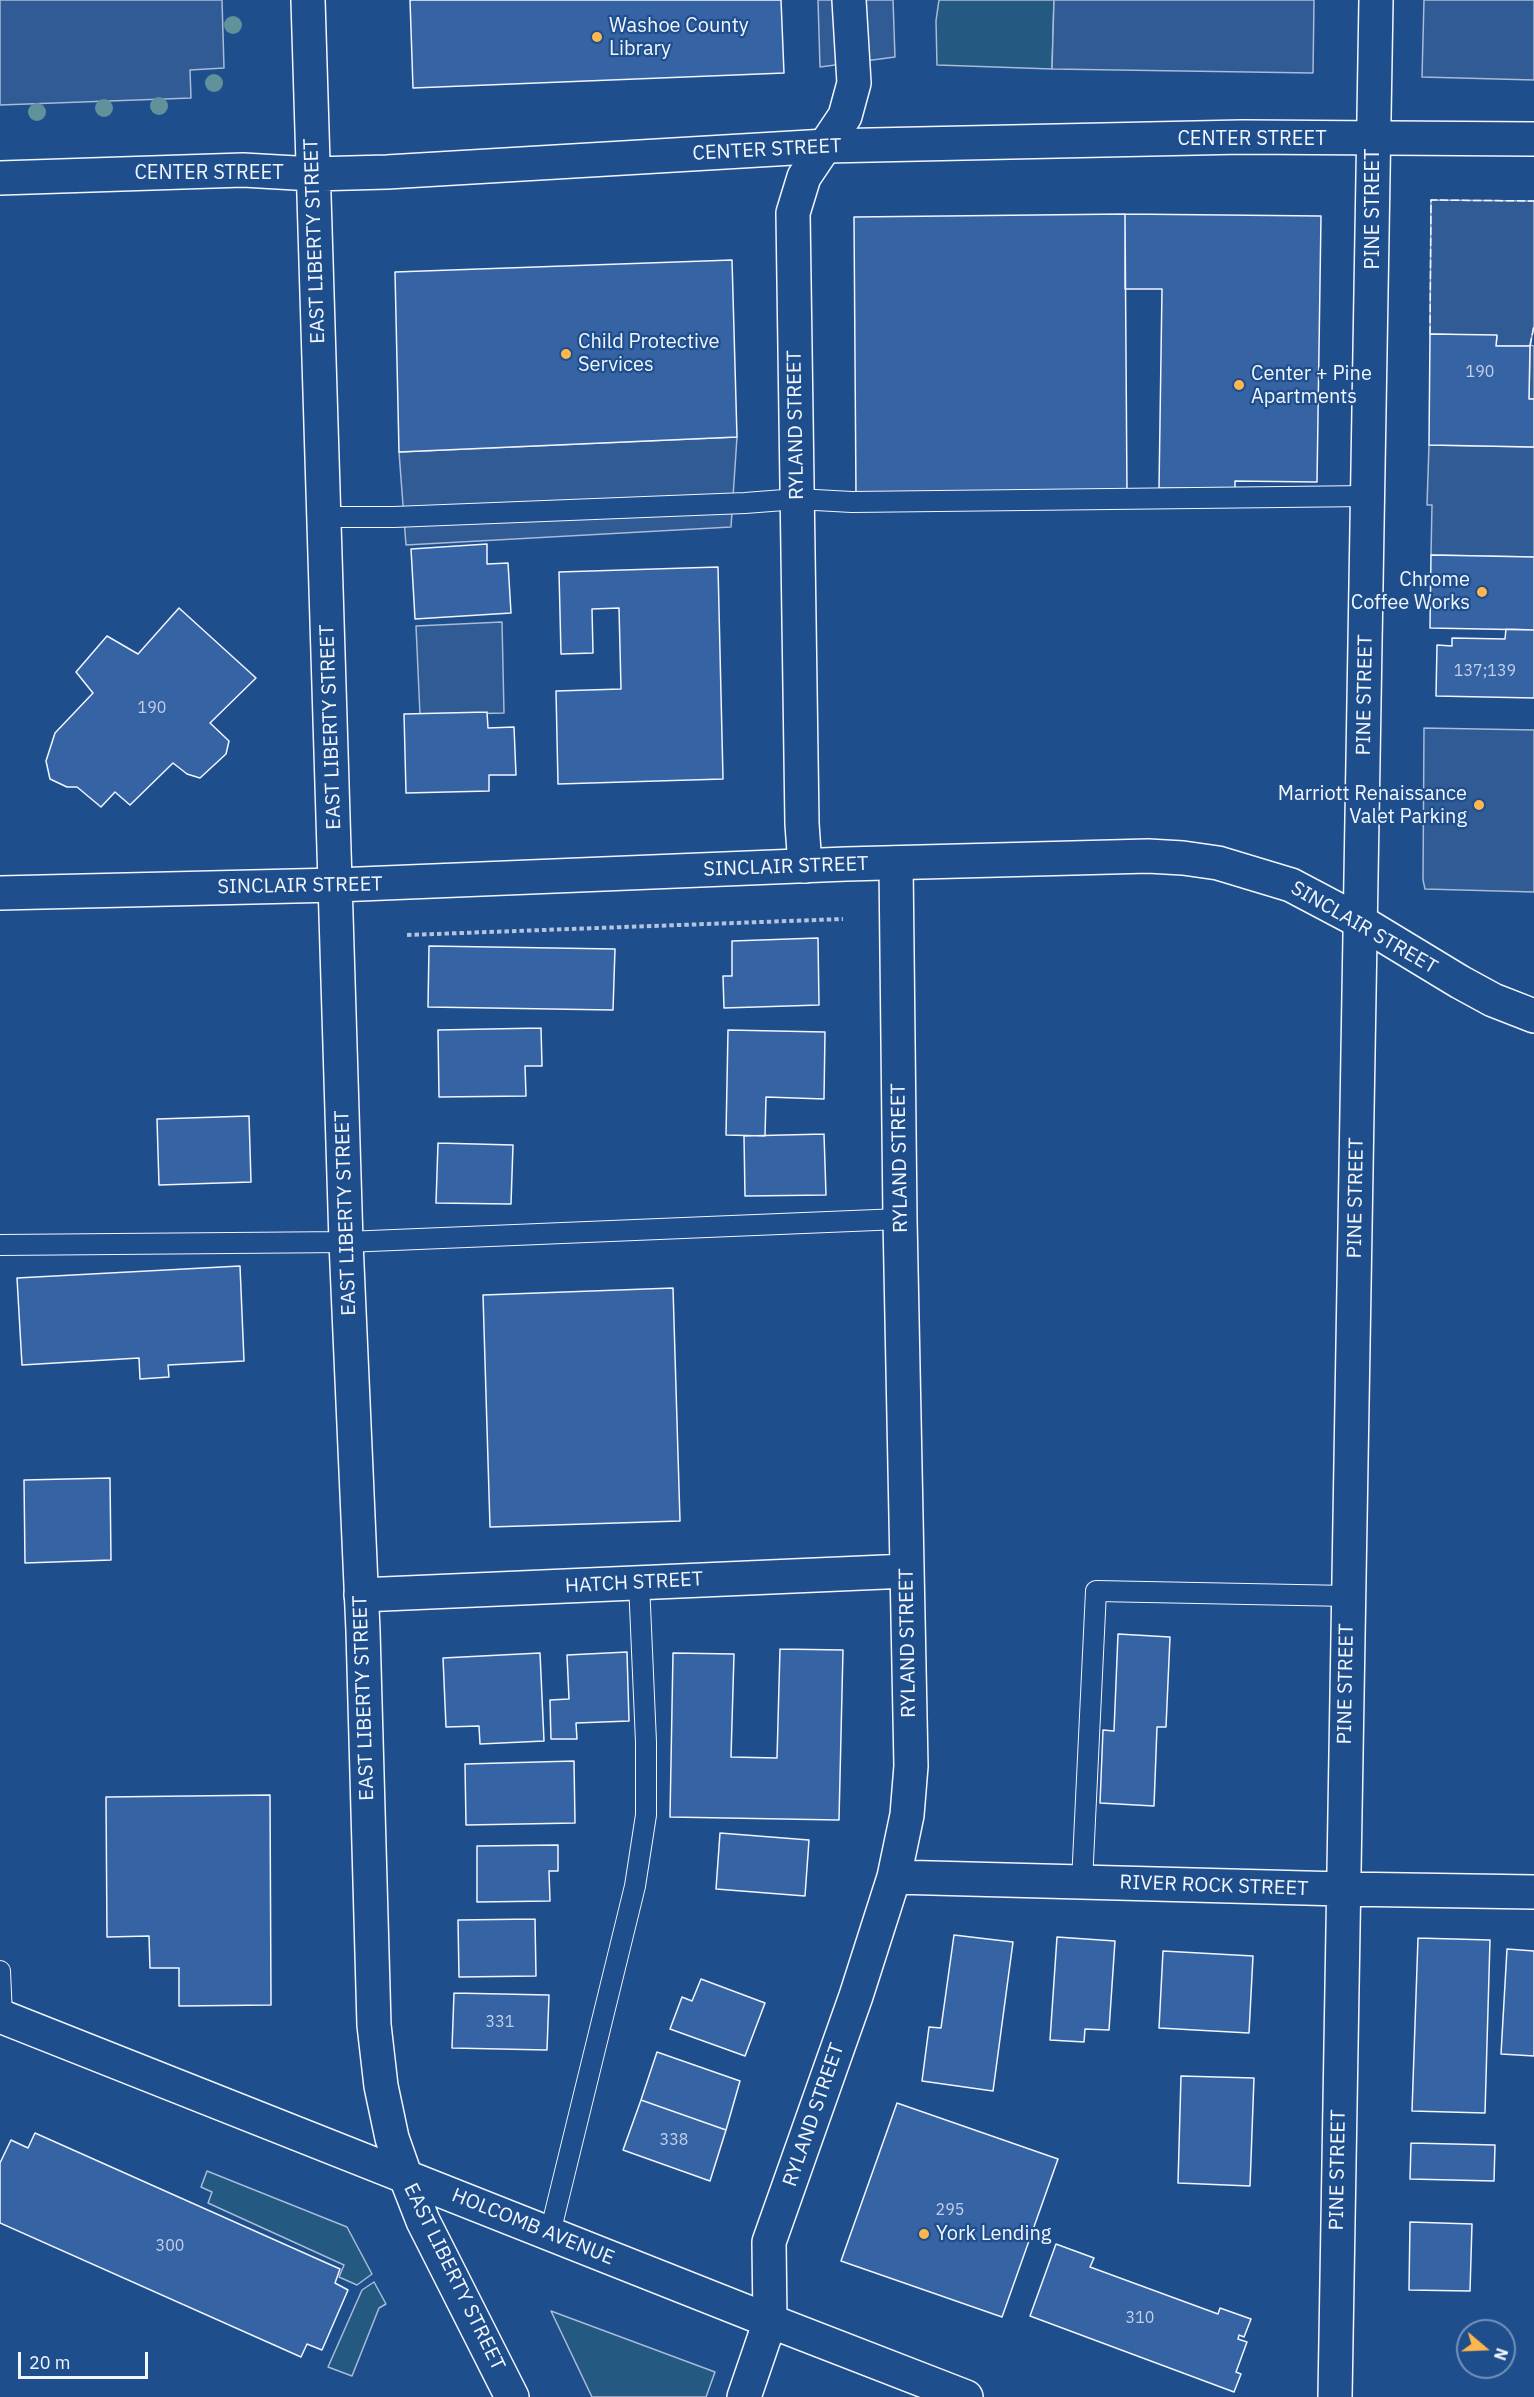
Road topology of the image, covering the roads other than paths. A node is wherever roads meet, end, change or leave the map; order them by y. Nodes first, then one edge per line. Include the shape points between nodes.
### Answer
1 (308, 0) edge
2 (849, 0) edge
3 (1376, 0) edge
4 (1373, 138) junction
5 (1534, 139) edge
6 (826, 146) junction
7 (313, 174) junction
8 (0, 178) edge
9 (1368, 496) junction
10 (797, 499) junction
11 (324, 517) junction
12 (896, 863) junction
13 (805, 866) junction
14 (336, 885) junction
15 (0, 893) edge
16 (1361, 922) junction
17 (1534, 1016) edge
18 (900, 1219) junction
19 (346, 1242) junction
20 (0, 1245) edge
21 (907, 1571) junction
22 (639, 1583) junction
23 (361, 1595) junction
24 (1348, 1596) junction
25 (894, 1877) junction
26 (1082, 1882) junction
27 (1342, 1889) junction
28 (1534, 1892) edge
29 (0, 1971) edge
30 (1, 2018) edge
31 (405, 2175) junction
32 (550, 2233) junction
33 (770, 2321) junction
34 (512, 2397) edge
35 (744, 2397) edge
36 (966, 2397) edge
37 (1335, 2397) edge

1 - 7 street, EAST LIBERTY STREET
2 - 6 street, RYLAND STREET via 854,83 844,116
3 - 4 street, PINE STREET
4 - 5 street, CENTER STREET
4 - 6 street, CENTER STREET
4 - 9 street, PINE STREET
6 - 7 street, CENTER STREET
6 - 10 street, RYLAND STREET via 804,177 793,213
7 - 8 street, CENTER STREET via 243,170
7 - 11 street, EAST LIBERTY STREET
9 - 10 lane via 852,502
9 - 16 street, PINE STREET
10 - 11 lane
10 - 13 street, RYLAND STREET via 801,824
11 - 14 street, EAST LIBERTY STREET
12 - 13 street, SINCLAIR STREET
12 - 16 street, SINCLAIR STREET via 1148,856 1218,862 1291,885
12 - 18 street, RYLAND STREET
13 - 14 street, SINCLAIR STREET
14 - 15 street, SINCLAIR STREET
14 - 19 street, EAST LIBERTY STREET
16 - 17 street, SINCLAIR STREET via 1493,1000
16 - 24 street, PINE STREET
18 - 19 lane
18 - 21 street, RYLAND STREET
19 - 20 lane
19 - 23 street, EAST LIBERTY STREET
21 - 22 street, HATCH STREET
21 - 25 street, RYLAND STREET via 911,1766 908,1815
22 - 23 street, HATCH STREET
22 - 32 lane via 645,1815 635,1886
23 - 31 street, EAST LIBERTY STREET via 374,2025 381,2086
24 - 26 lane via 1096,1592
24 - 27 street, PINE STREET
25 - 26 street, RIVER ROCK STREET
25 - 33 street, RYLAND STREET via 769,2242
26 - 27 street, RIVER ROCK STREET
27 - 28 street, RIVER ROCK STREET
27 - 37 street, PINE STREET
29 - 30 lane
30 - 31 street, HOLCOMB AVENUE
31 - 32 street, HOLCOMB AVENUE
31 - 34 street, EAST LIBERTY STREET via 423,2221
32 - 33 street, HOLCOMB AVENUE
33 - 35 street, RYLAND STREET
33 - 36 street, HOLCOMB AVENUE

